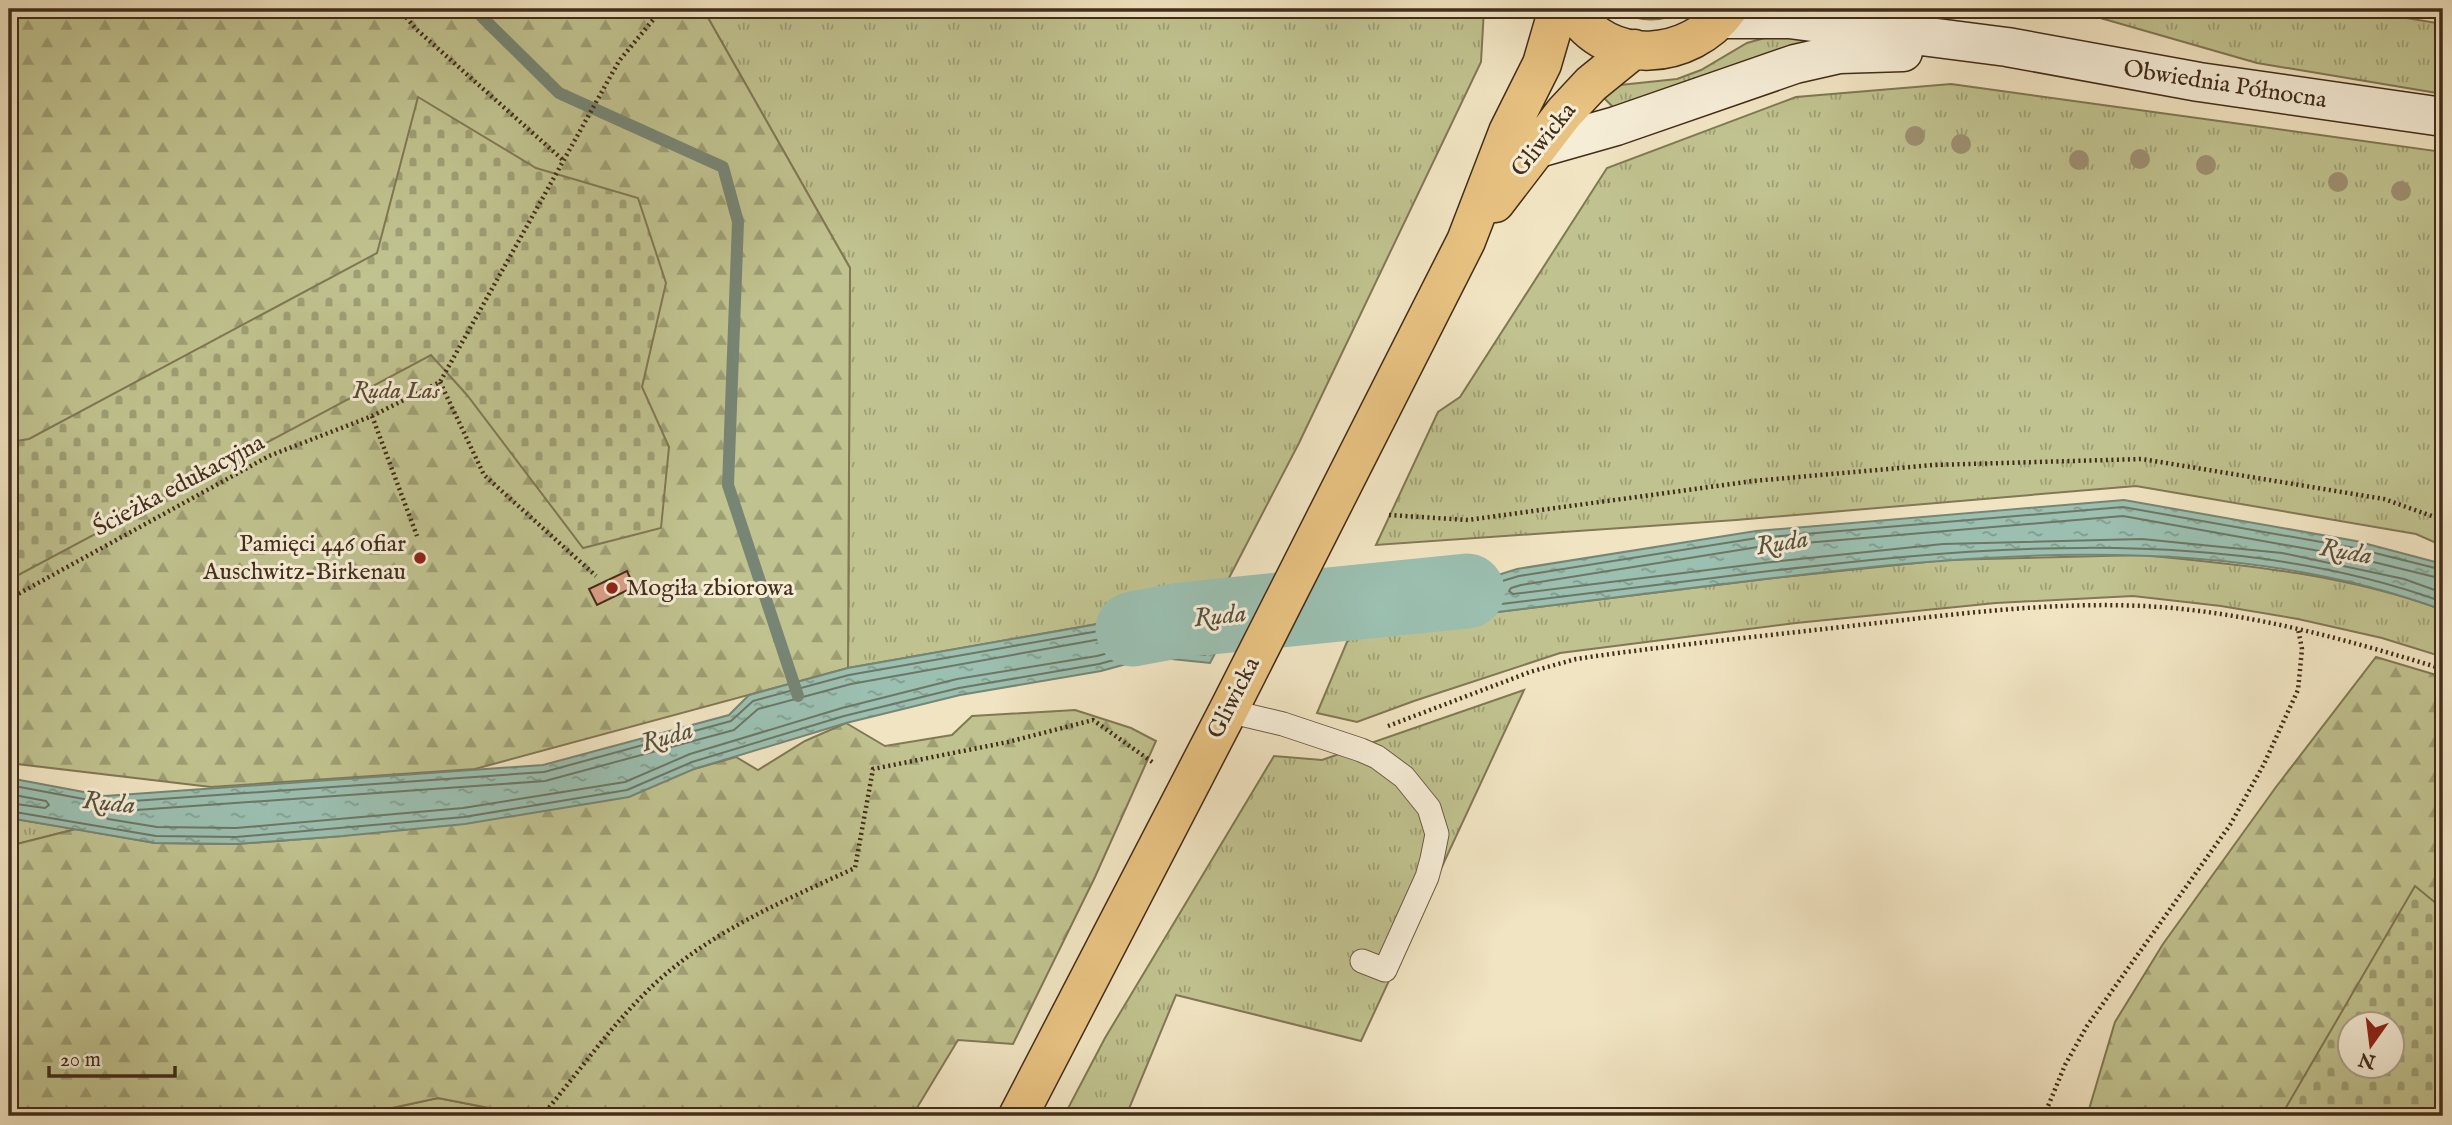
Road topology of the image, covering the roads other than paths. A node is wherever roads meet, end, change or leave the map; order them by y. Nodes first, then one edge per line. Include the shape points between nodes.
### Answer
1 (1558, 9) edge
2 (1573, 9) edge
3 (1894, 9) edge
4 (1931, 9) edge
5 (1724, 14) edge
6 (2007, 47) junction
7 (1634, 49) junction
8 (2443, 117) edge
9 (1535, 149) junction
10 (1466, 241) junction
11 (1228, 712) junction
12 (1362, 961) dead end
13 (1018, 1116) edge

1 - 10 main road, Gliwicka via 1542,64 1508,132
2 - 7 main road via 1604,40
3 - 6 main road, Obwiednia Północna
4 - 6 main road
5 - 6 main road, Obwiednia Północna
5 - 7 main road via 1693,41 1660,51
6 - 8 main road, Obwiednia Północna via 2199,82
6 - 9 main road via 1839,54 1795,64 1616,127
7 - 9 main road, Gliwicka via 1591,84
9 - 10 main road, Gliwicka
10 - 11 main road, Gliwicka
11 - 12 lane via 1283,724 1377,757 1404,777 1429,808 1437,834 1427,877 1385,970
11 - 13 main road, Gliwicka

